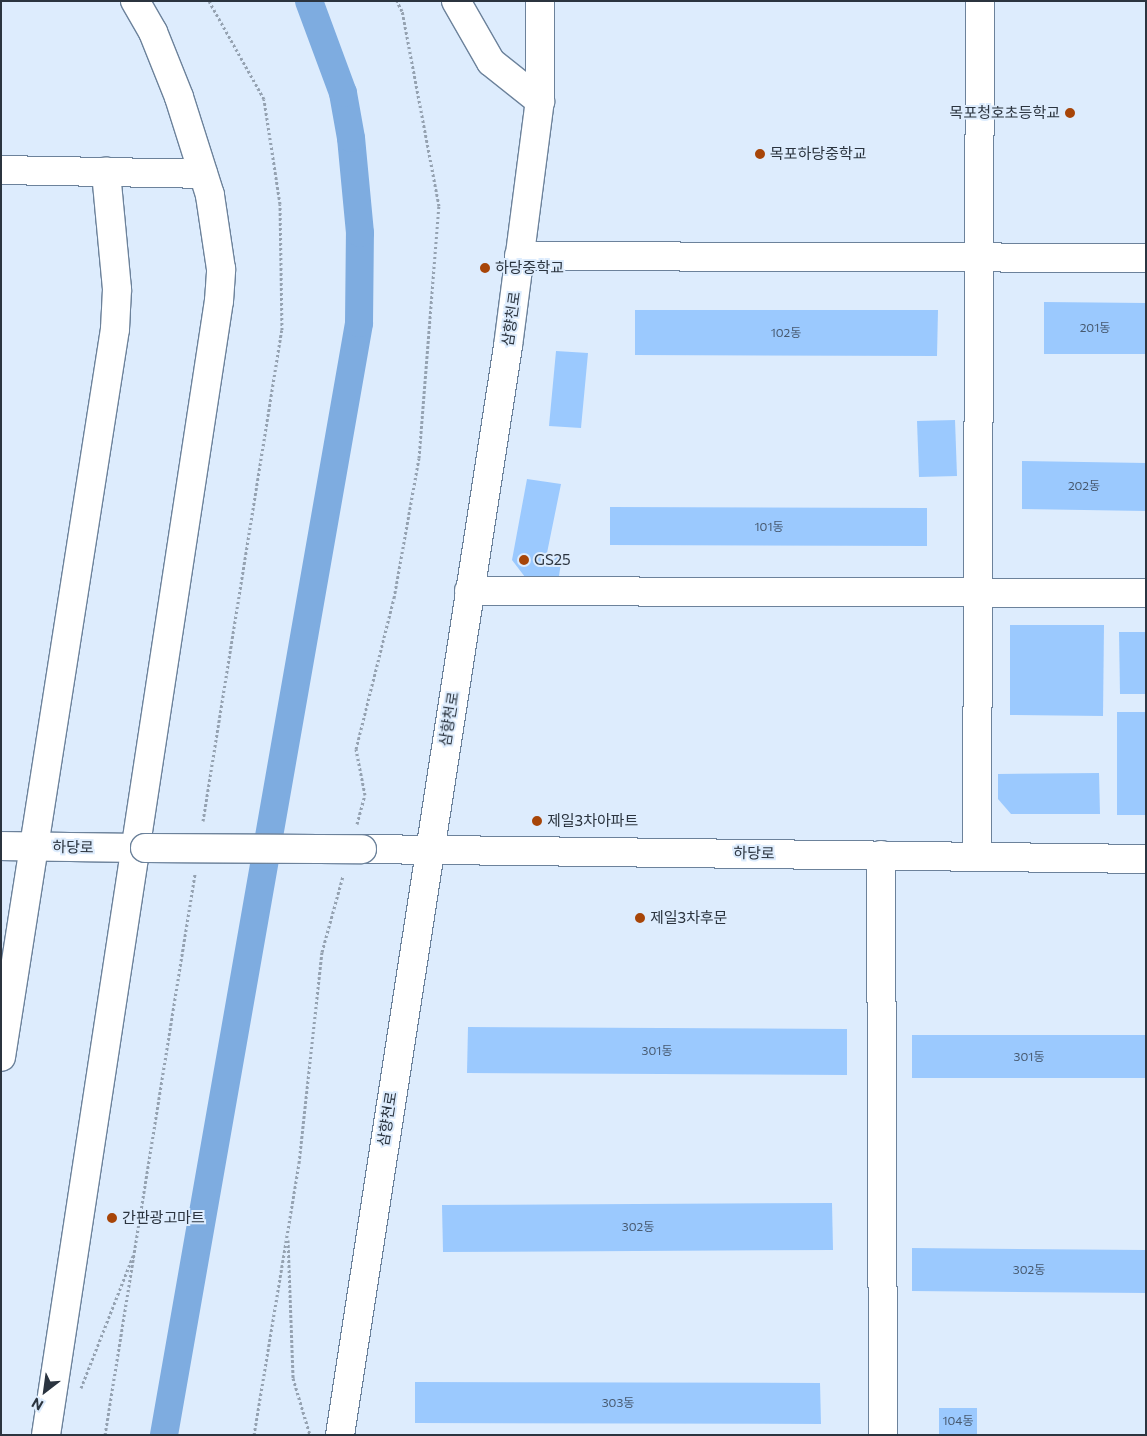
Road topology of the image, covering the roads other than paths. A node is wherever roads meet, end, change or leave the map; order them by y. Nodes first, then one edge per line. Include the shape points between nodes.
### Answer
1 (135, 1) edge
2 (456, 1) edge
3 (540, 1) edge
4 (980, 1) edge
5 (540, 101) junction
6 (1, 170) edge
7 (106, 172) junction
8 (203, 174) junction
9 (519, 256) junction
10 (980, 257) junction
11 (1146, 258) edge
12 (469, 591) junction
13 (980, 592) junction
14 (1146, 593) edge
15 (1, 846) edge
16 (33, 846) junction
17 (139, 848) junction
18 (428, 849) junction
19 (881, 855) junction
20 (977, 856) junction
21 (1146, 859) edge
22 (1, 1057) edge
23 (46, 1435) edge
24 (340, 1435) edge
25 (883, 1435) edge

1 - 8 street via 153,32 179,97
2 - 5 street via 491,62
3 - 5 street, 삼향천로
4 - 10 street
5 - 9 street, 삼향천로
6 - 7 street
7 - 8 street
7 - 16 street via 116,280 115,328
8 - 17 street via 210,195 221,268 220,301
9 - 10 street
9 - 12 street, 삼향천로
10 - 11 street
10 - 13 street
12 - 13 street
12 - 18 street, 삼향천로
13 - 14 street
13 - 20 street
15 - 16 street, 하당로
16 - 17 street, 하당로
16 - 22 street
17 - 18 street, 하당로, bridge
17 - 23 street
18 - 19 street, 하당로
18 - 24 street, 삼향천로
19 - 20 street, 하당로
19 - 25 street
20 - 21 street, 하당로

